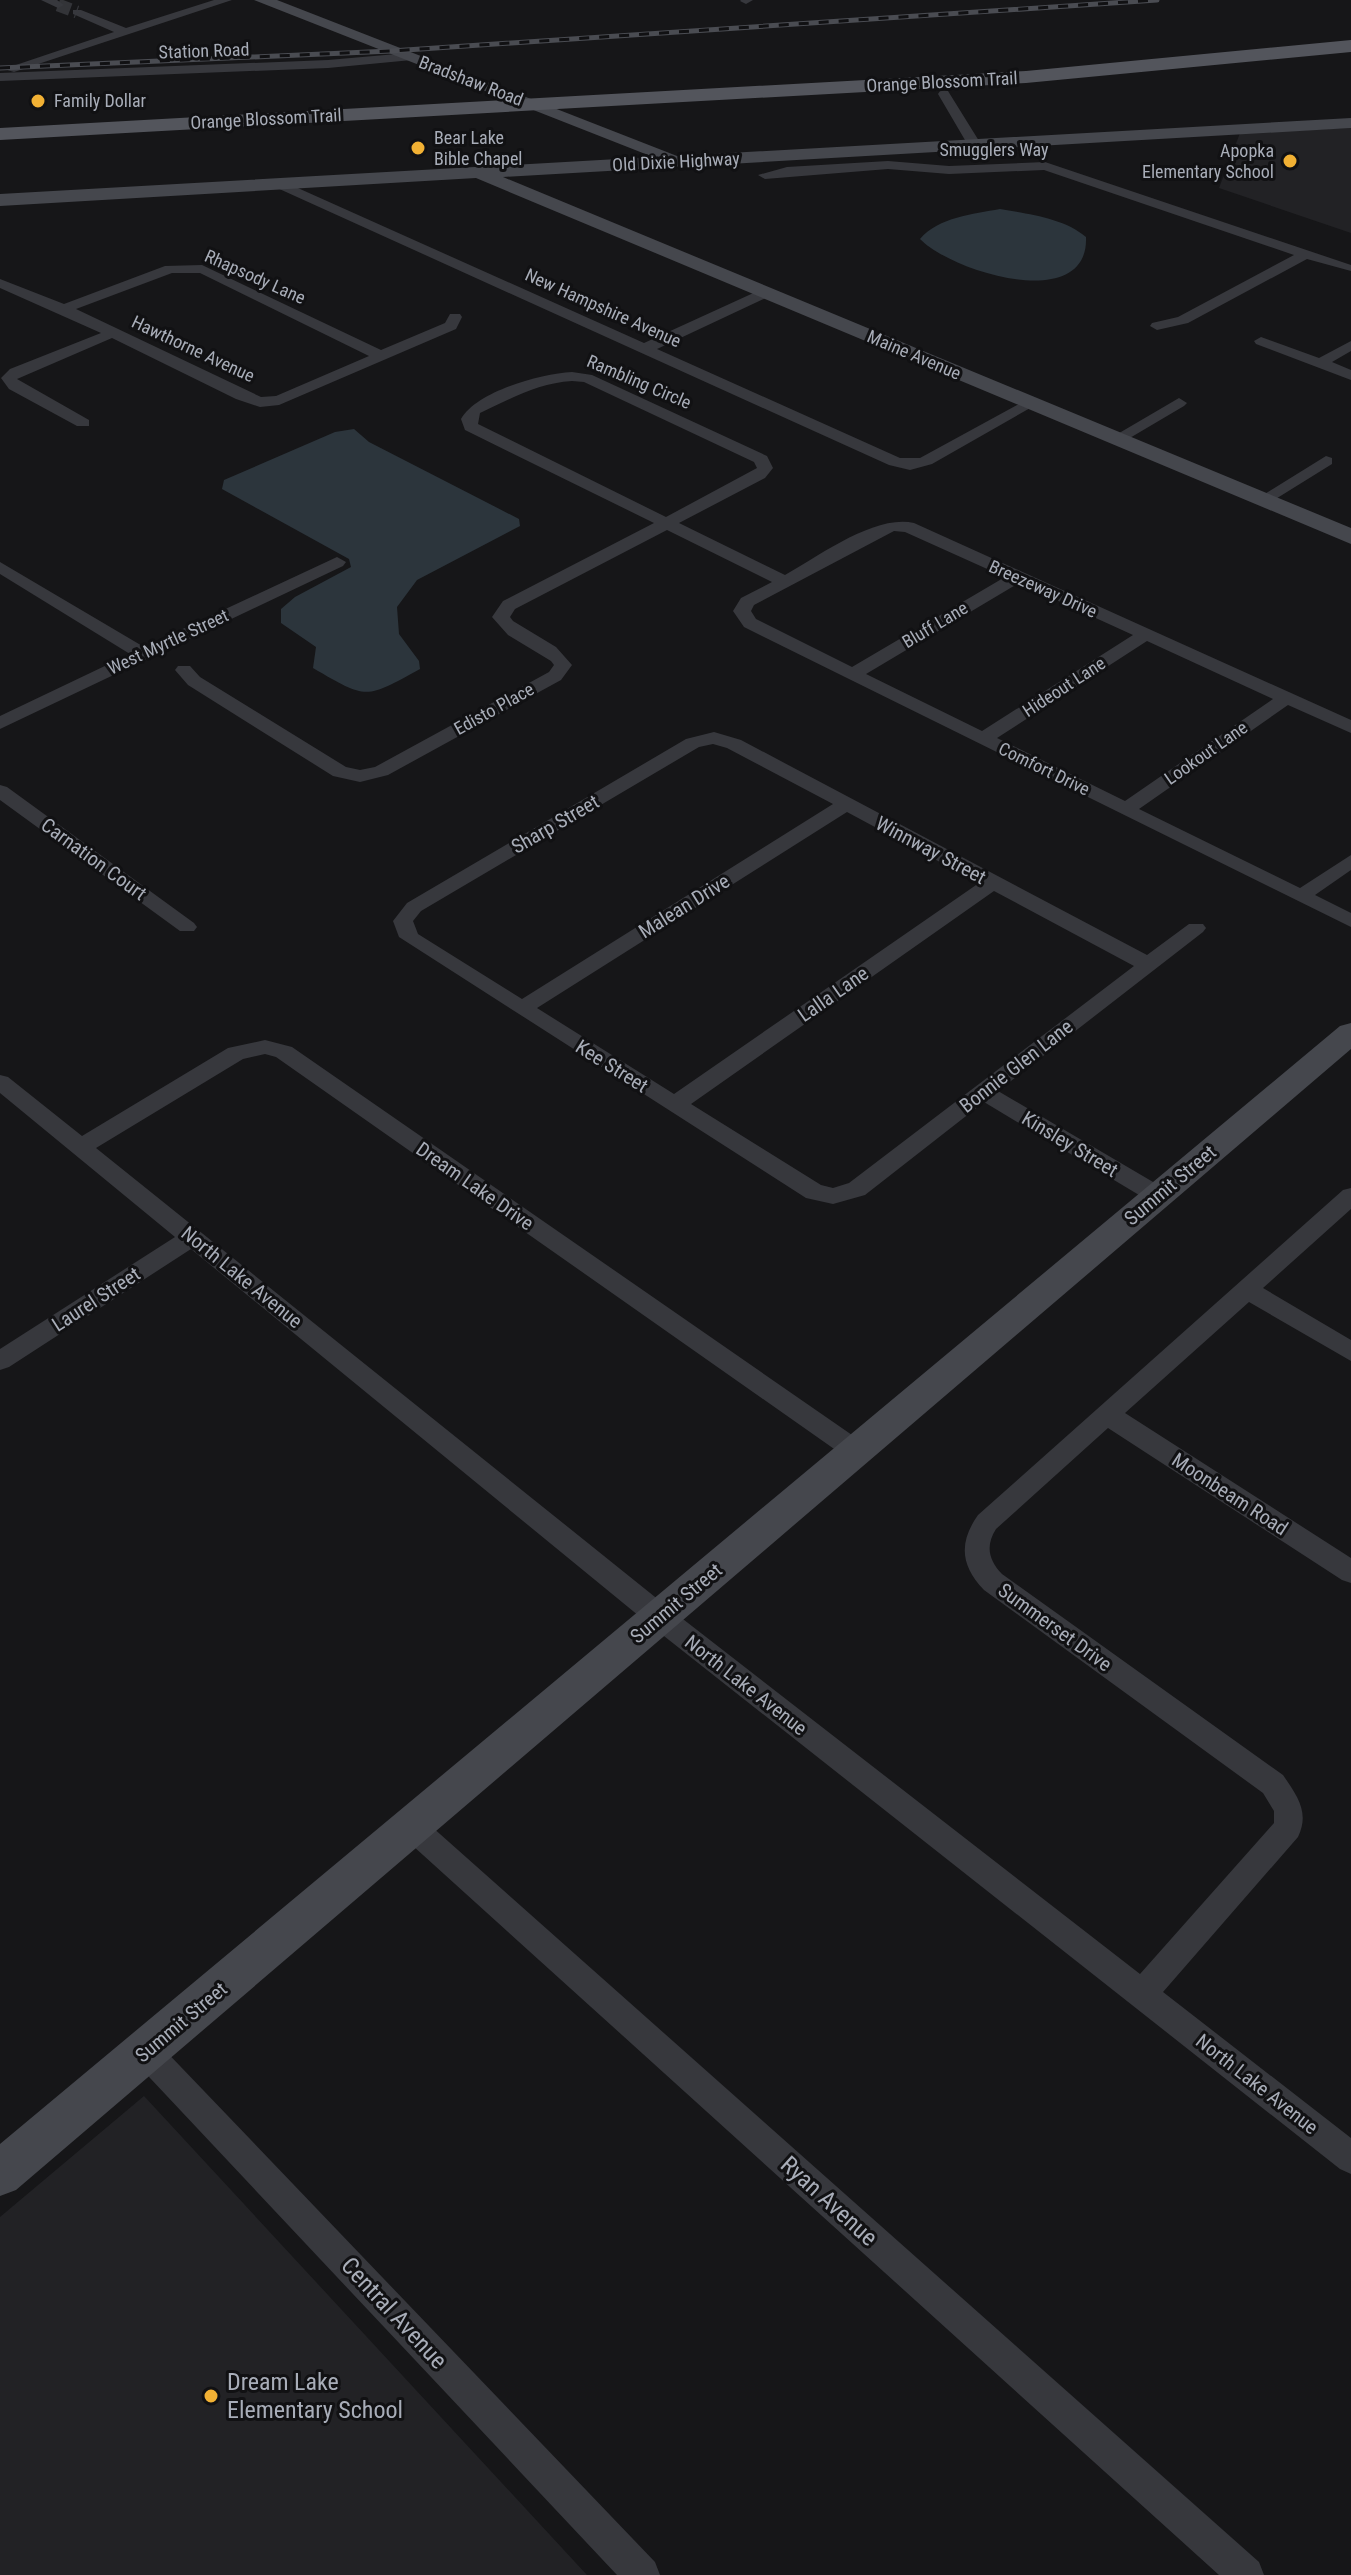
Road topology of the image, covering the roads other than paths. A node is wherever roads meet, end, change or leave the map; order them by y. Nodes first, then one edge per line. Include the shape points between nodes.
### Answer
1 (226, 0) edge
2 (262, 0) edge
3 (77, 12) tunnel mouth
4 (125, 32) junction
5 (1351, 46) edge
6 (408, 57) junction
7 (1351, 63) edge
8 (0, 74) edge
9 (979, 80) junction
10 (922, 83) junction
11 (944, 94) junction
12 (888, 97) junction
13 (532, 105) junction
14 (598, 105) junction
15 (1351, 123) edge
16 (590, 126) junction
17 (0, 134) edge
18 (975, 155) junction
19 (681, 162) junction
20 (477, 173) junction
21 (765, 175) dead end
22 (280, 184) junction
23 (0, 200) edge
24 (1306, 254) junction
25 (1347, 268) dead end
26 (0, 283) edge
27 (765, 293) junction
28 (64, 309) junction
29 (455, 317) dead end
30 (1157, 326) dead end
31 (113, 333) junction
32 (1261, 341) dead end
33 (1351, 345) edge
34 (644, 349) junction
35 (381, 356) junction
36 (1320, 363) junction
37 (1351, 375) edge
38 (1031, 403) junction
39 (1179, 403) dead end
40 (83, 423) dead end
41 (1117, 439) junction
42 (1326, 461) dead end
43 (1263, 500) junction
44 (668, 524) junction
45 (1351, 537) edge
46 (337, 562) dead end
47 (0, 567) edge
48 (1017, 577) junction
49 (784, 581) junction
50 (742, 611) joint
51 (1145, 635) junction
52 (142, 654) junction
53 (184, 670) dead end
54 (853, 674) junction
55 (1286, 698) junction
56 (0, 723) edge
57 (1351, 727) edge
58 (714, 738) joint
59 (984, 738) junction
60 (0, 791) edge
61 (847, 804) junction
62 (1126, 809) junction
63 (1351, 861) edge
64 (992, 883) junction
65 (1301, 896) junction
66 (403, 921) joint
67 (1351, 921) edge
68 (187, 927) dead end
69 (1196, 928) dead end
70 (1147, 964) junction
71 (522, 1008) junction
72 (1351, 1033) edge
73 (0, 1082) edge
74 (983, 1092) junction
75 (674, 1105) junction
76 (81, 1147) junction
77 (1157, 1195) junction
78 (833, 1196) joint
79 (1351, 1196) edge
80 (192, 1237) junction
81 (1248, 1290) junction
82 (1351, 1352) edge
83 (0, 1361) edge
84 (1109, 1416) junction
85 (856, 1451) junction
86 (1351, 1572) edge
87 (660, 1617) junction
88 (412, 1827) junction
89 (1142, 1994) junction
90 (146, 2052) junction
91 (1351, 2158) edge
92 (0, 2174) edge
93 (642, 2575) edge
94 (1246, 2575) edge

1 - 4 street
2 - 6 street, Bradshaw Road
3 - 4 street
4 - 8 street
5 - 9 main road, Orange Blossom Trail
6 - 8 street, Station Road
6 - 13 street, Bradshaw Road
7 - 11 main road, Orange Blossom Trail
9 - 10 main road, Orange Blossom Trail
9 - 11 main road via 949,87
10 - 12 main road
10 - 13 main road, Orange Blossom Trail
11 - 12 main road, Orange Blossom Trail
11 - 18 street
12 - 14 main road, Orange Blossom Trail
13 - 14 main road, Orange Blossom Trail
13 - 16 street, Bradshaw Road
13 - 17 main road, Orange Blossom Trail
14 - 16 street via 581,112
15 - 18 street, Old Dixie Highway
16 - 19 street, Bradshaw Road
18 - 19 street, Old Dixie Highway
18 - 21 street, Smugglers Way via 949,170 888,165
18 - 24 street, Smugglers Way via 993,162 1058,168
19 - 20 street, Old Dixie Highway
20 - 22 street, Old Dixie Highway
20 - 27 street, Maine Avenue
22 - 23 street, Old Dixie Highway
22 - 34 street, New Hampshire Avenue
24 - 25 street, Smugglers Way
24 - 30 street via 1183,320
26 - 28 street, Hawthorne Avenue
27 - 34 street
27 - 38 street, Maine Avenue
28 - 31 street, Hawthorne Avenue
28 - 35 street, Rhapsody Lane via 170,269 202,269
29 - 35 street, Hawthorne Avenue via 451,326
31 - 35 street, Hawthorne Avenue via 260,402 279,400
31 - 40 street via 9,378 14,386
32 - 36 street
33 - 36 street
34 - 38 street, New Hampshire Avenue via 910,465
36 - 37 street
38 - 41 street, Maine Avenue
39 - 41 street
41 - 43 street, Maine Avenue
42 - 43 street
43 - 45 street, Maine Avenue
44 - 44 street, Rambling Circle via 471,427 474,410 547,377 568,374 761,459 765,468 759,475
44 - 49 street, Rambling Circle
44 - 53 street, Edisto Place via 509,605 501,617 506,627 556,653 563,665 555,676 381,771 360,776 340,772
46 - 52 street, West Myrtle Street
47 - 52 street
48 - 49 street, Breezeway Drive via 908,527 893,526
48 - 51 street, Breezeway Drive
48 - 54 street, Bluff Lane
49 - 50 street, Breezeway Drive via 747,602
50 - 54 street, Comfort Drive via 750,623
51 - 55 street, Breezeway Drive
51 - 59 street, Hideout Lane
52 - 56 street, West Myrtle Street
54 - 59 street, Comfort Drive
55 - 57 street, Breezeway Drive
55 - 62 street, Lookout Lane
58 - 61 street, Winnway Street
58 - 66 street, Sharp Street via 693,743 427,899
59 - 62 street, Comfort Drive
60 - 68 street, Carnation Court
61 - 64 street, Winnway Street
61 - 71 street, Malean Drive
62 - 65 street, Comfort Drive
63 - 65 street
64 - 70 street, Winnway Street
64 - 75 street, Lalla Lane
65 - 67 street, Comfort Drive
66 - 71 street, Kee Street via 409,937
69 - 70 street, Bonnie Glen Lane
70 - 74 street, Bonnie Glen Lane
71 - 75 street, Kee Street
72 - 77 street, Summit Street
73 - 76 street, North Lake Avenue
74 - 77 street, Kinsley Street
74 - 78 street, Bonnie Glen Lane via 857,1189
75 - 78 street, Kee Street via 814,1192
76 - 80 street, North Lake Avenue
76 - 85 street, Dream Lake Drive via 236,1053 265,1047 284,1052
77 - 85 street, Summit Street
79 - 81 street, Summerset Drive
80 - 83 street, Laurel Street
80 - 87 street, North Lake Avenue
81 - 82 street
81 - 84 street, Summerset Drive
84 - 86 street, Moonbeam Road
84 - 89 street, Summerset Drive via 987,1522 975,1540 975,1558 1004,1591 1273,1784 1289,1809 1288,1828
85 - 87 street, Summit Street
87 - 88 street, Summit Street
87 - 89 street, North Lake Avenue
88 - 90 street, Summit Street
88 - 94 street, Ryan Avenue
89 - 91 street, North Lake Avenue
90 - 92 street, Summit Street
90 - 93 street, Central Avenue

